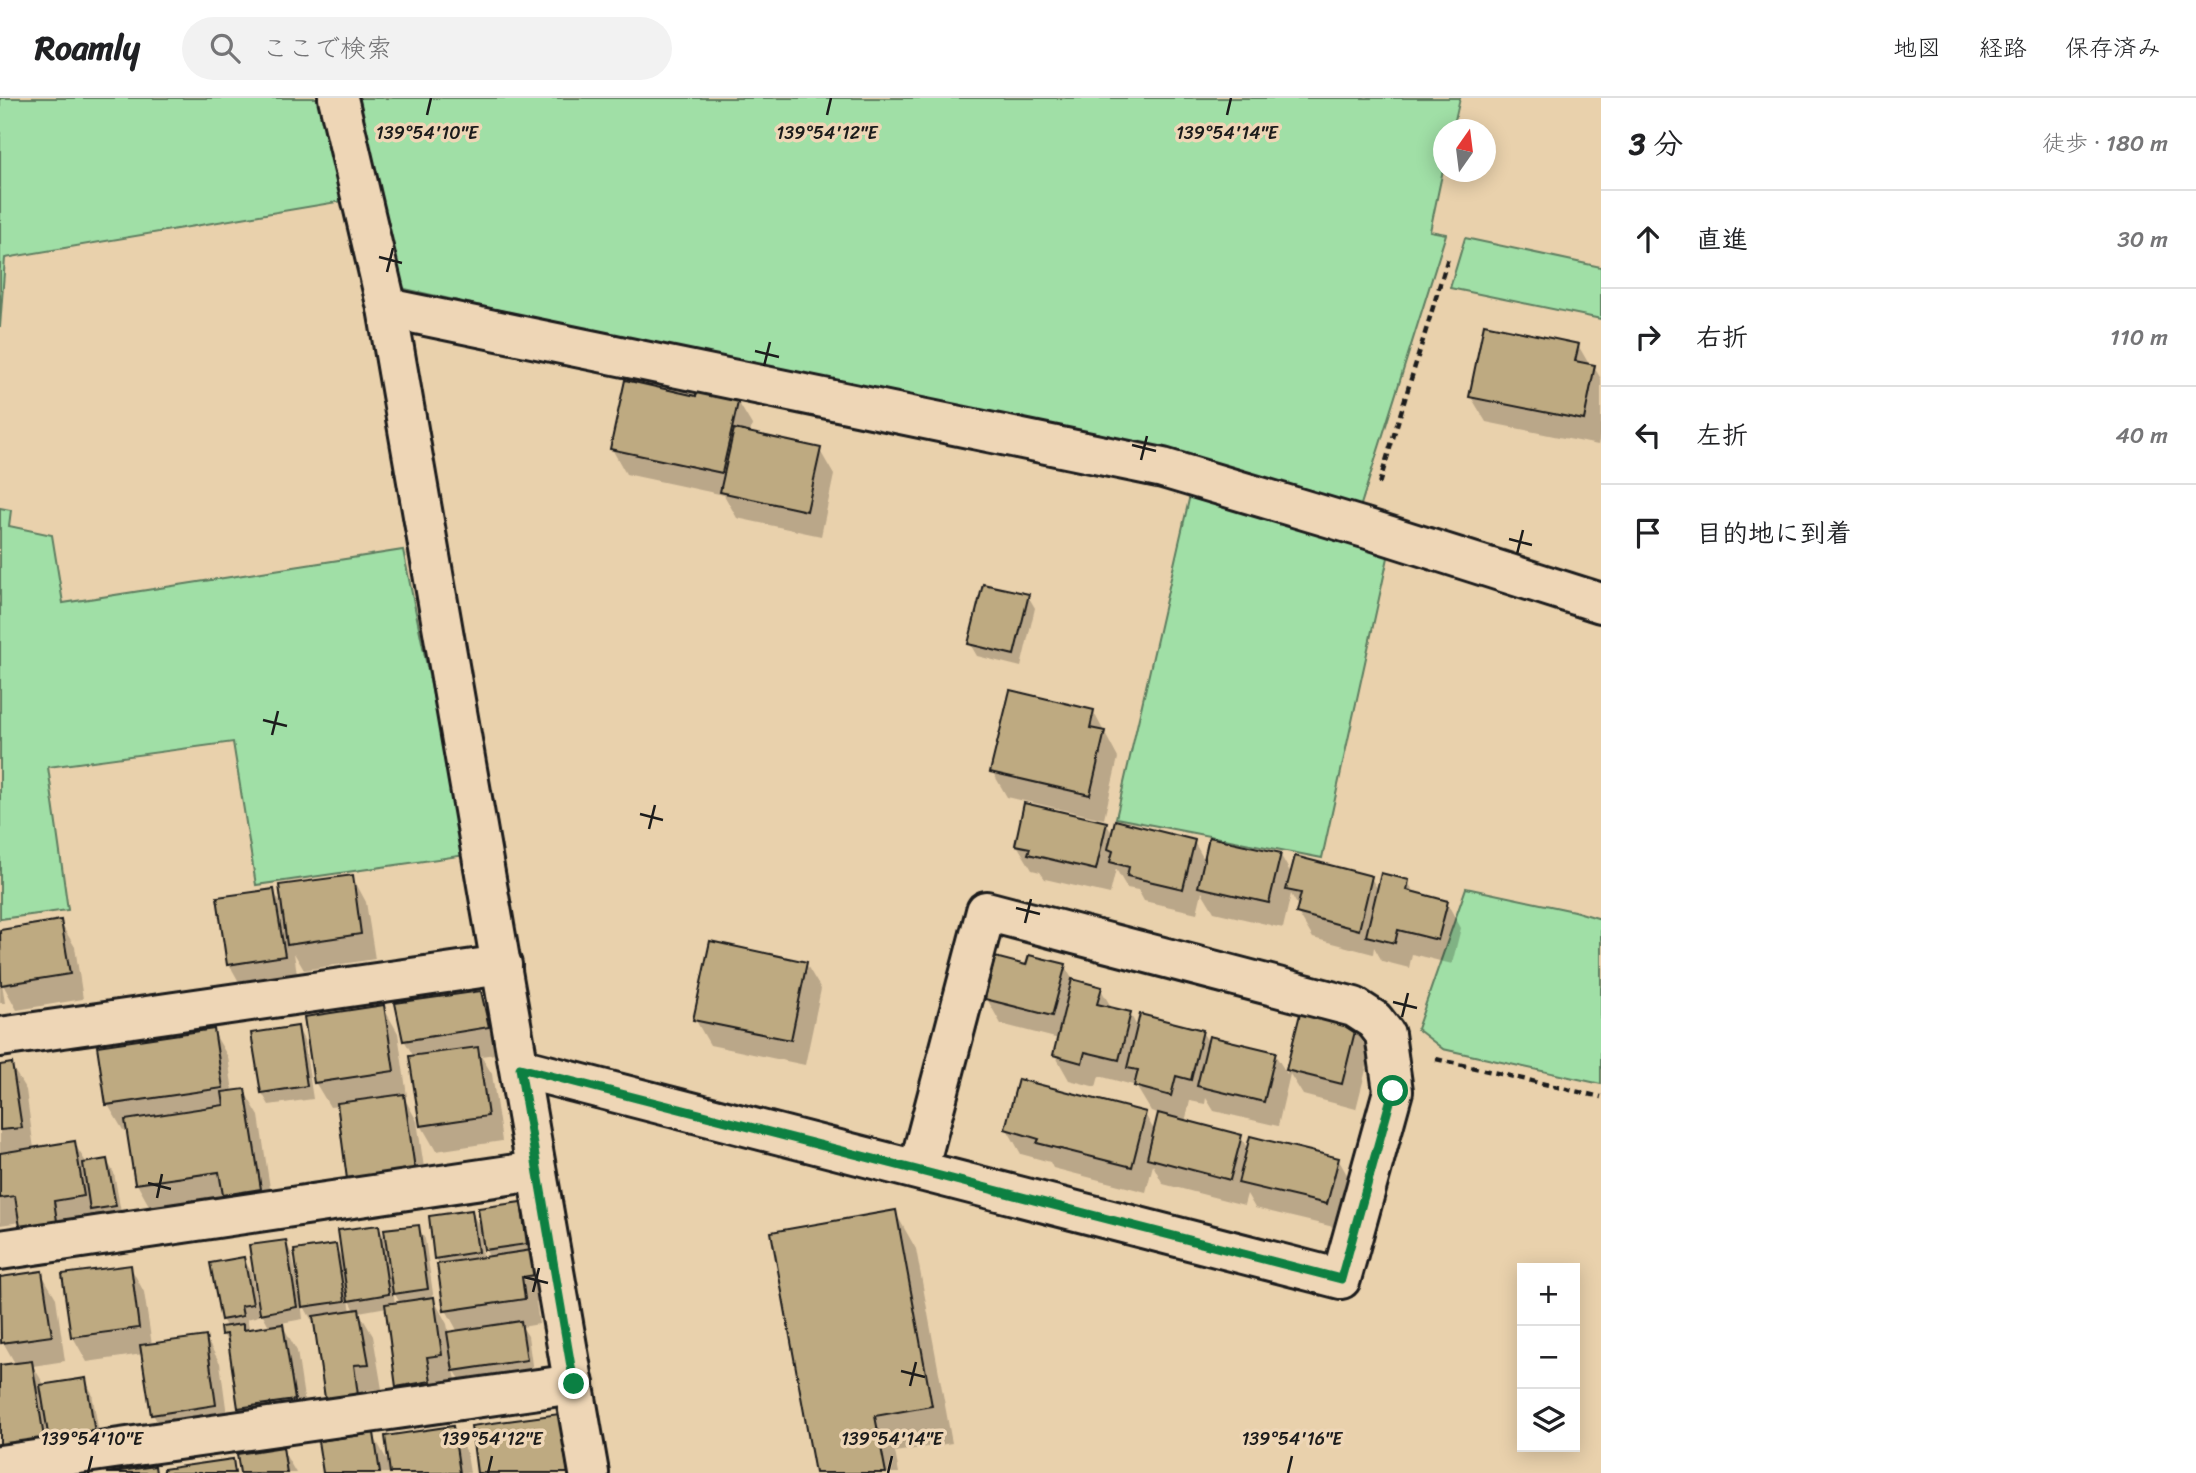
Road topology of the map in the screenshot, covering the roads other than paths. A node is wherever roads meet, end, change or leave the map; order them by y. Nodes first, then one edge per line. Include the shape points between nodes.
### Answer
1 (338, 98) edge
2 (387, 308) junction
3 (1601, 603) edge
4 (502, 965) junction
5 (0, 1037) edge
6 (520, 1068) junction
7 (918, 1170) junction
8 (537, 1171) junction
9 (0, 1250) edge
10 (574, 1384) junction
11 (0, 1465) edge
12 (589, 1473) edge

1 - 2 street
2 - 3 street via 1163,468
2 - 4 street
4 - 5 street
4 - 6 street
6 - 7 street
6 - 8 street
7 - 7 street via 1341,1279 1393,1091 1385,1034 1354,1007 986,911
8 - 9 street
8 - 10 street
10 - 11 street
10 - 12 street

